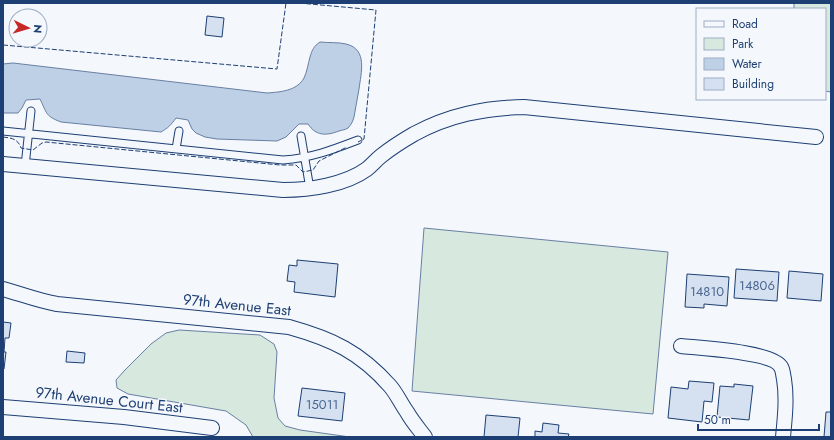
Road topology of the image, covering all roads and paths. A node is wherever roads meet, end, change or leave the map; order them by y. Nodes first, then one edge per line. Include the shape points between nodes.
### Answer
1 (31, 110) dead end
2 (3, 131) edge
3 (179, 131) dead end
4 (28, 134) junction
5 (301, 136) dead end
6 (816, 137) dead end
7 (358, 140) dead end
8 (176, 149) junction
9 (305, 158) junction
10 (3, 164) edge
11 (25, 166) junction
12 (310, 189) junction
13 (3, 289) edge
14 (681, 346) dead end
15 (3, 407) edge
16 (212, 428) dead end
17 (425, 437) edge
18 (783, 437) edge

1 - 4 lane
2 - 4 lane
3 - 8 lane
4 - 8 lane
4 - 11 lane
5 - 9 lane
6 - 12 street via 524,107 485,110 429,126 396,145 353,177
7 - 9 lane
8 - 9 lane via 284,160
9 - 12 lane
10 - 11 street
11 - 12 street via 283,190
13 - 17 street, 97th Avenue East via 57,304 289,327 313,334 354,353 371,367 391,388
14 - 18 street via 736,351 778,362 782,368 786,390
15 - 16 street, 97th Avenue Court East

